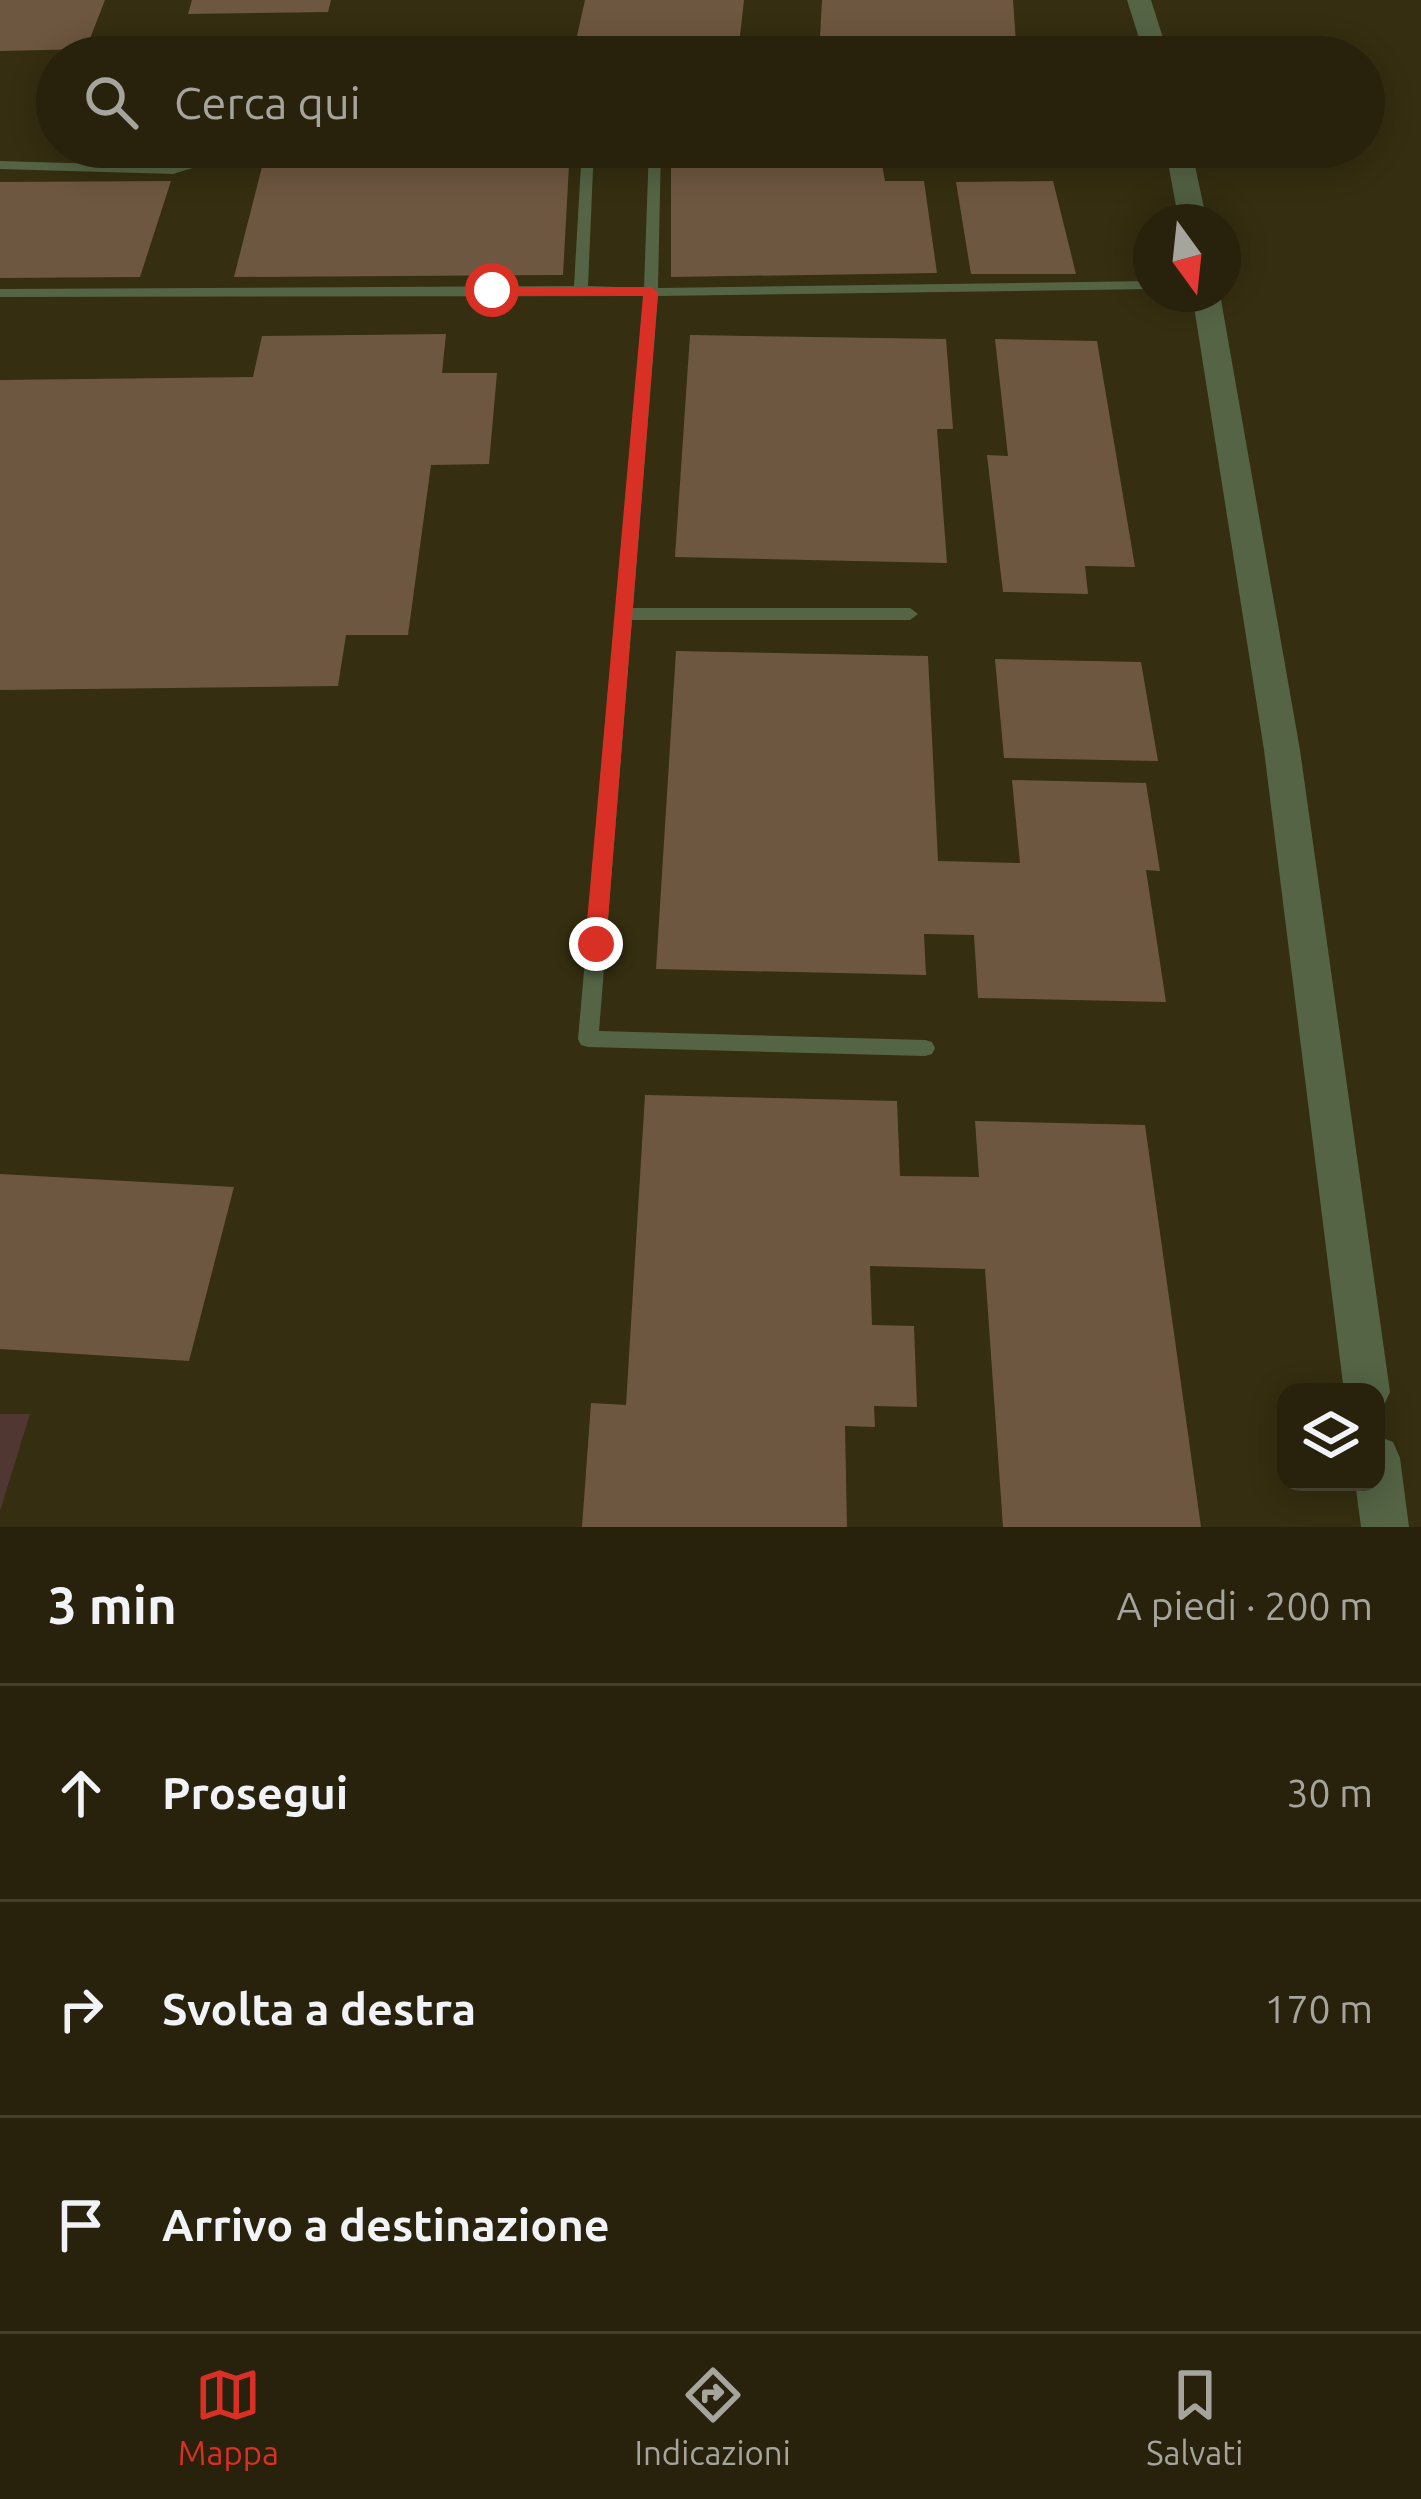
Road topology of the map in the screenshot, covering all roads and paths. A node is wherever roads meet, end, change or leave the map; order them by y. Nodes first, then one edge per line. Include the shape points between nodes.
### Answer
1 (1139, 0) edge
2 (1150, 36) edge
3 (0, 165) edge
4 (36, 166) edge
5 (104, 168) edge
6 (179, 168) edge
7 (587, 168) edge
8 (654, 168) edge
9 (1182, 168) edge
10 (1189, 204) edge
11 (1133, 284) edge
12 (581, 290) junction
13 (651, 292) junction
14 (0, 293) edge
15 (1209, 312) edge
16 (623, 614) junction
17 (910, 614) dead end
18 (925, 1048) dead end
19 (1366, 1383) edge
20 (1380, 1491) edge
21 (1385, 1527) edge

1 - 2 street
3 - 4 lane
5 - 6 lane
7 - 12 lane
8 - 13 lane
9 - 10 street
11 - 13 lane
12 - 13 lane
12 - 14 lane
13 - 16 lane
15 - 19 street via 1282,750
16 - 17 lane
16 - 18 lane via 588,1039
20 - 21 street

